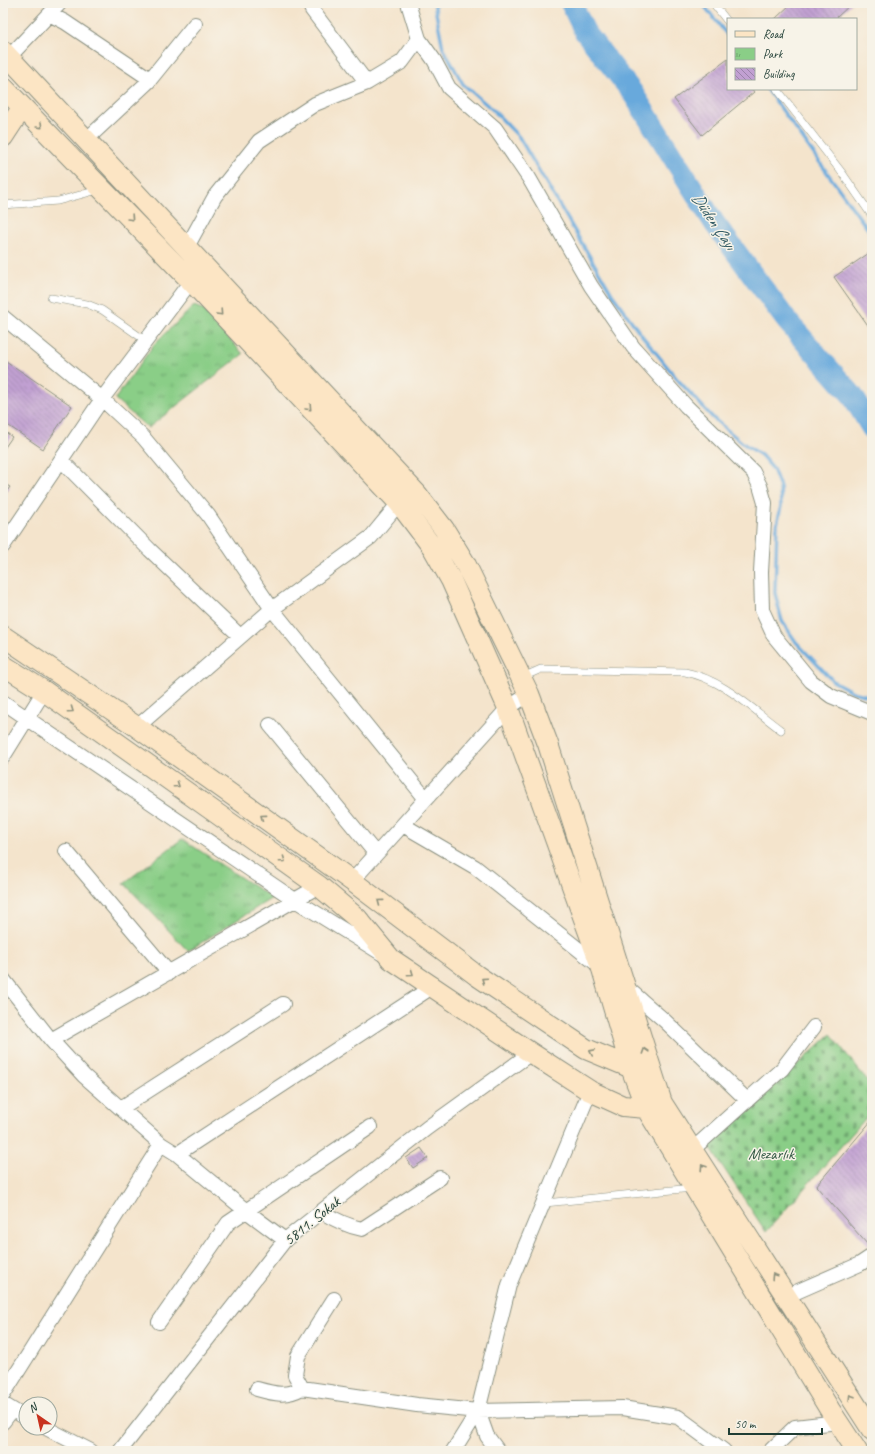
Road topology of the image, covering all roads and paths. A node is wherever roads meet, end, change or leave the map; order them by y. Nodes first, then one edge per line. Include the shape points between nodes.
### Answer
1 (60, 3) edge
2 (309, 3) edge
3 (408, 3) edge
4 (713, 3) edge
5 (50, 15) junction
6 (727, 21) edge
7 (195, 24) dead end
8 (419, 39) junction
9 (6, 54) edge
10 (150, 80) junction
11 (367, 83) junction
12 (3, 87) edge
13 (778, 90) edge
14 (22, 108) junction
15 (3, 137) edge
16 (86, 140) junction
17 (102, 189) junction
18 (3, 205) edge
19 (872, 216) edge
20 (187, 247) junction
21 (191, 282) junction
22 (51, 298) dead end
23 (3, 317) edge
24 (146, 341) junction
25 (102, 399) junction
26 (62, 461) junction
27 (398, 503) junction
28 (3, 546) edge
29 (272, 609) junction
30 (3, 636) edge
31 (240, 636) junction
32 (3, 665) edge
33 (525, 686) junction
34 (44, 691) junction
35 (3, 702) edge
36 (508, 708) junction
37 (872, 713) edge
38 (27, 719) junction
39 (270, 725) dead end
40 (137, 727) junction
41 (781, 730) dead end
42 (3, 757) edge
43 (426, 799) junction
44 (403, 825) junction
45 (66, 851) dead end
46 (376, 854) junction
47 (352, 881) junction
48 (319, 886) junction
49 (295, 900) junction
50 (391, 960) junction
51 (602, 969) junction
52 (169, 973) junction
53 (3, 979) edge
54 (624, 985) junction
55 (432, 987) junction
56 (283, 1004) dead end
57 (814, 1027) dead end
58 (52, 1040) junction
59 (531, 1053) junction
60 (631, 1068) junction
61 (654, 1078) junction
62 (590, 1091) junction
63 (747, 1100) junction
64 (654, 1105) junction
65 (121, 1108) junction
66 (370, 1127) dead end
67 (161, 1144) junction
68 (692, 1150) junction
69 (177, 1154) junction
70 (440, 1178) dead end
71 (694, 1188) junction
72 (545, 1203) junction
73 (245, 1210) junction
74 (322, 1212) junction
75 (285, 1240) junction
76 (872, 1256) edge
77 (787, 1296) junction
78 (334, 1299) dead end
79 (159, 1322) dead end
80 (302, 1388) junction
81 (257, 1389) dead end
82 (3, 1395) edge
83 (7, 1407) edge
84 (478, 1411) junction
85 (18, 1413) edge
86 (3, 1422) edge
87 (838, 1422) junction
88 (872, 1430) edge
89 (58, 1434) edge
90 (91, 1451) edge
91 (120, 1451) edge
92 (453, 1451) edge
93 (498, 1451) edge
94 (724, 1451) edge
95 (770, 1451) edge
96 (857, 1451) edge

1 - 5 street
2 - 11 street
3 - 8 street
4 - 6 lane
5 - 9 street
5 - 10 street via 65,22
7 - 10 street
8 - 11 street via 402,62
8 - 37 street via 449,88 495,128 529,178 591,286 633,347 686,406 753,472 765,503 761,572 762,610 774,636 811,681 831,696
9 - 16 main road
10 - 16 street
11 - 20 street via 315,104 258,141 215,196
12 - 14 main road
13 - 19 lane
14 - 15 main road
14 -> 17 main road
16 - 20 main road
17 - 18 lane via 58,200
17 -> 21 main road
20 - 33 main road via 417,494 444,528 465,563
21 - 24 street
21 -> 27 main road
22 - 24 lane via 87,304 102,310
23 - 25 street
24 - 25 street
25 - 26 street
25 - 29 street via 143,437 208,515
26 - 28 street
26 - 31 street
27 - 29 street via 371,537
27 - 36 main road via 433,548 451,580
29 - 31 street
29 - 43 street
30 - 40 main road
31 - 40 street
32 - 34 main road
33 - 36 street
33 - 41 lane via 541,670 685,672 696,674 721,686
33 - 54 main road via 548,744
34 - 38 street
34 -> 48 main road
35 - 38 street
36 - 43 street
36 - 51 main road
38 - 42 street
38 - 49 street
39 - 46 street
47 -> 40 main road
43 - 44 street
44 - 46 street
44 - 51 street via 475,867
45 - 52 street
46 - 47 street
60 -> 47 main road via 586,1049 476,975
48 - 49 street
48 - 50 main road via 358,919
49 - 50 street
49 - 52 street
50 -> 55 main road
51 - 60 main road
52 - 58 street
53 - 58 street
61 -> 54 main road
54 - 63 street
55 - 59 main road
55 - 69 street
56 - 65 street
57 - 63 street via 782,1068
58 - 65 street via 84,1076
59 - 62 main road
59 - 74 street, 5811. Sokak via 427,1128
60 - 61 main road
60 - 64 main road
61 - 64 main road
62 - 64 main road via 623,1106
62 - 72 street
63 - 68 street
64 - 68 main road
64 - 71 main road
65 - 67 street
66 - 73 street
67 - 69 street
67 - 82 street
77 -> 68 main road
69 - 73 street
70 - 74 street via 362,1229 334,1220
71 - 72 lane
71 - 87 main road
72 - 84 street via 510,1285
73 - 75 street
73 - 79 street via 228,1223
74 - 75 street, 5811. Sokak
75 - 91 street, 5811. Sokak
76 - 77 street via 860,1264
88 -> 77 main road
78 - 80 street via 298,1356 295,1375
80 - 81 street via 291,1394 274,1394
80 - 84 street
83 - 85 street
83 - 86 street
84 - 92 street
84 - 93 street via 487,1436
84 - 94 street via 622,1408 678,1416
87 - 95 street via 795,1427
87 - 96 main road
89 - 90 street

